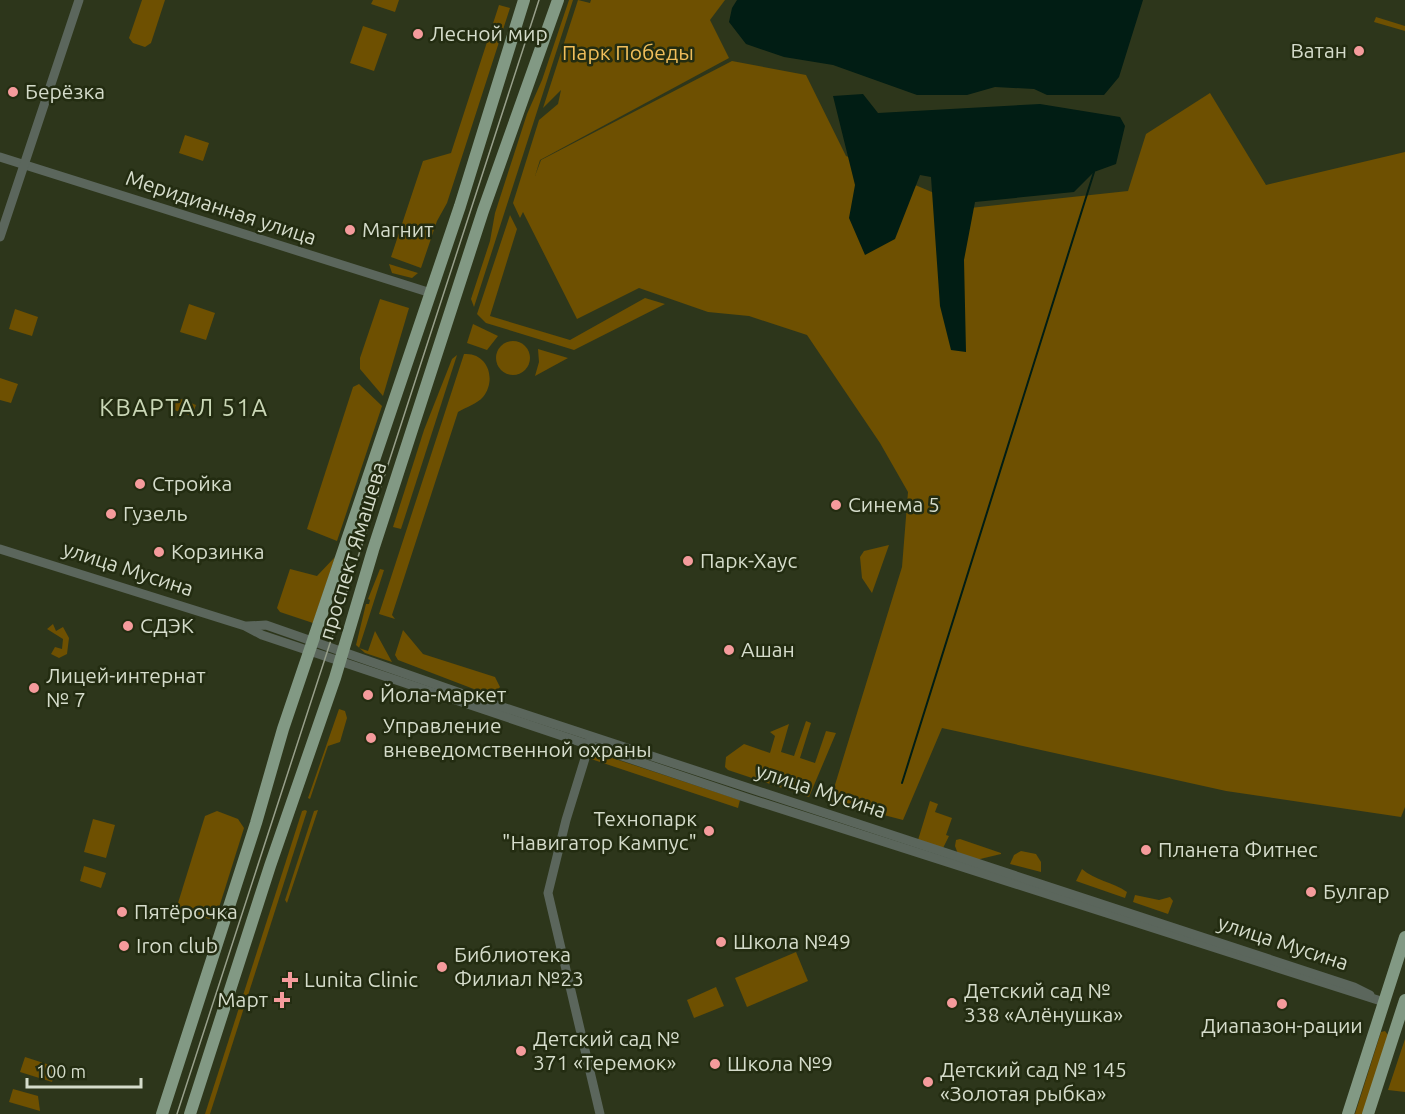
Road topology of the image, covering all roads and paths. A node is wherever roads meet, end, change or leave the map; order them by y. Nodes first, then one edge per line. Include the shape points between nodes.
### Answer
1 (79, 0) edge
2 (524, 0) edge
3 (558, 0) edge
4 (0, 157) edge
5 (24, 164) junction
6 (0, 237) edge
7 (431, 293) junction
8 (0, 549) edge
9 (313, 646) junction
10 (341, 656) junction
11 (590, 741) junction
12 (1405, 937) edge
13 (1384, 1002) junction
14 (1404, 1006) edge
15 (1376, 1026) junction
16 (1394, 1035) junction
17 (162, 1114) edge
18 (190, 1114) edge
19 (600, 1114) edge
20 (1347, 1114) edge
21 (1368, 1114) edge

1 - 5 street
2 - 7 main road, проспект Ямашева
3 - 10 main road, проспект Ямашева via 483,211
4 - 5 street, Меридианная улица
5 - 6 street
5 - 7 street, Меридианная улица
7 - 9 main road, проспект Ямашева
8 - 9 street, улица Мусина via 245,626 264,624
9 - 10 street, улица Мусина
9 - 17 main road, проспект Ямашева via 283,729
10 - 11 street, улица Мусина
10 - 18 main road, проспект Ямашева
11 - 13 street, улица Мусина via 1354,987
11 - 19 street via 548,892
12 - 13 main road
13 - 14 main road, улица Мусина
13 - 15 main road
14 - 16 main road
15 - 16 main road via 1388,1028
15 - 20 main road
16 - 21 main road

